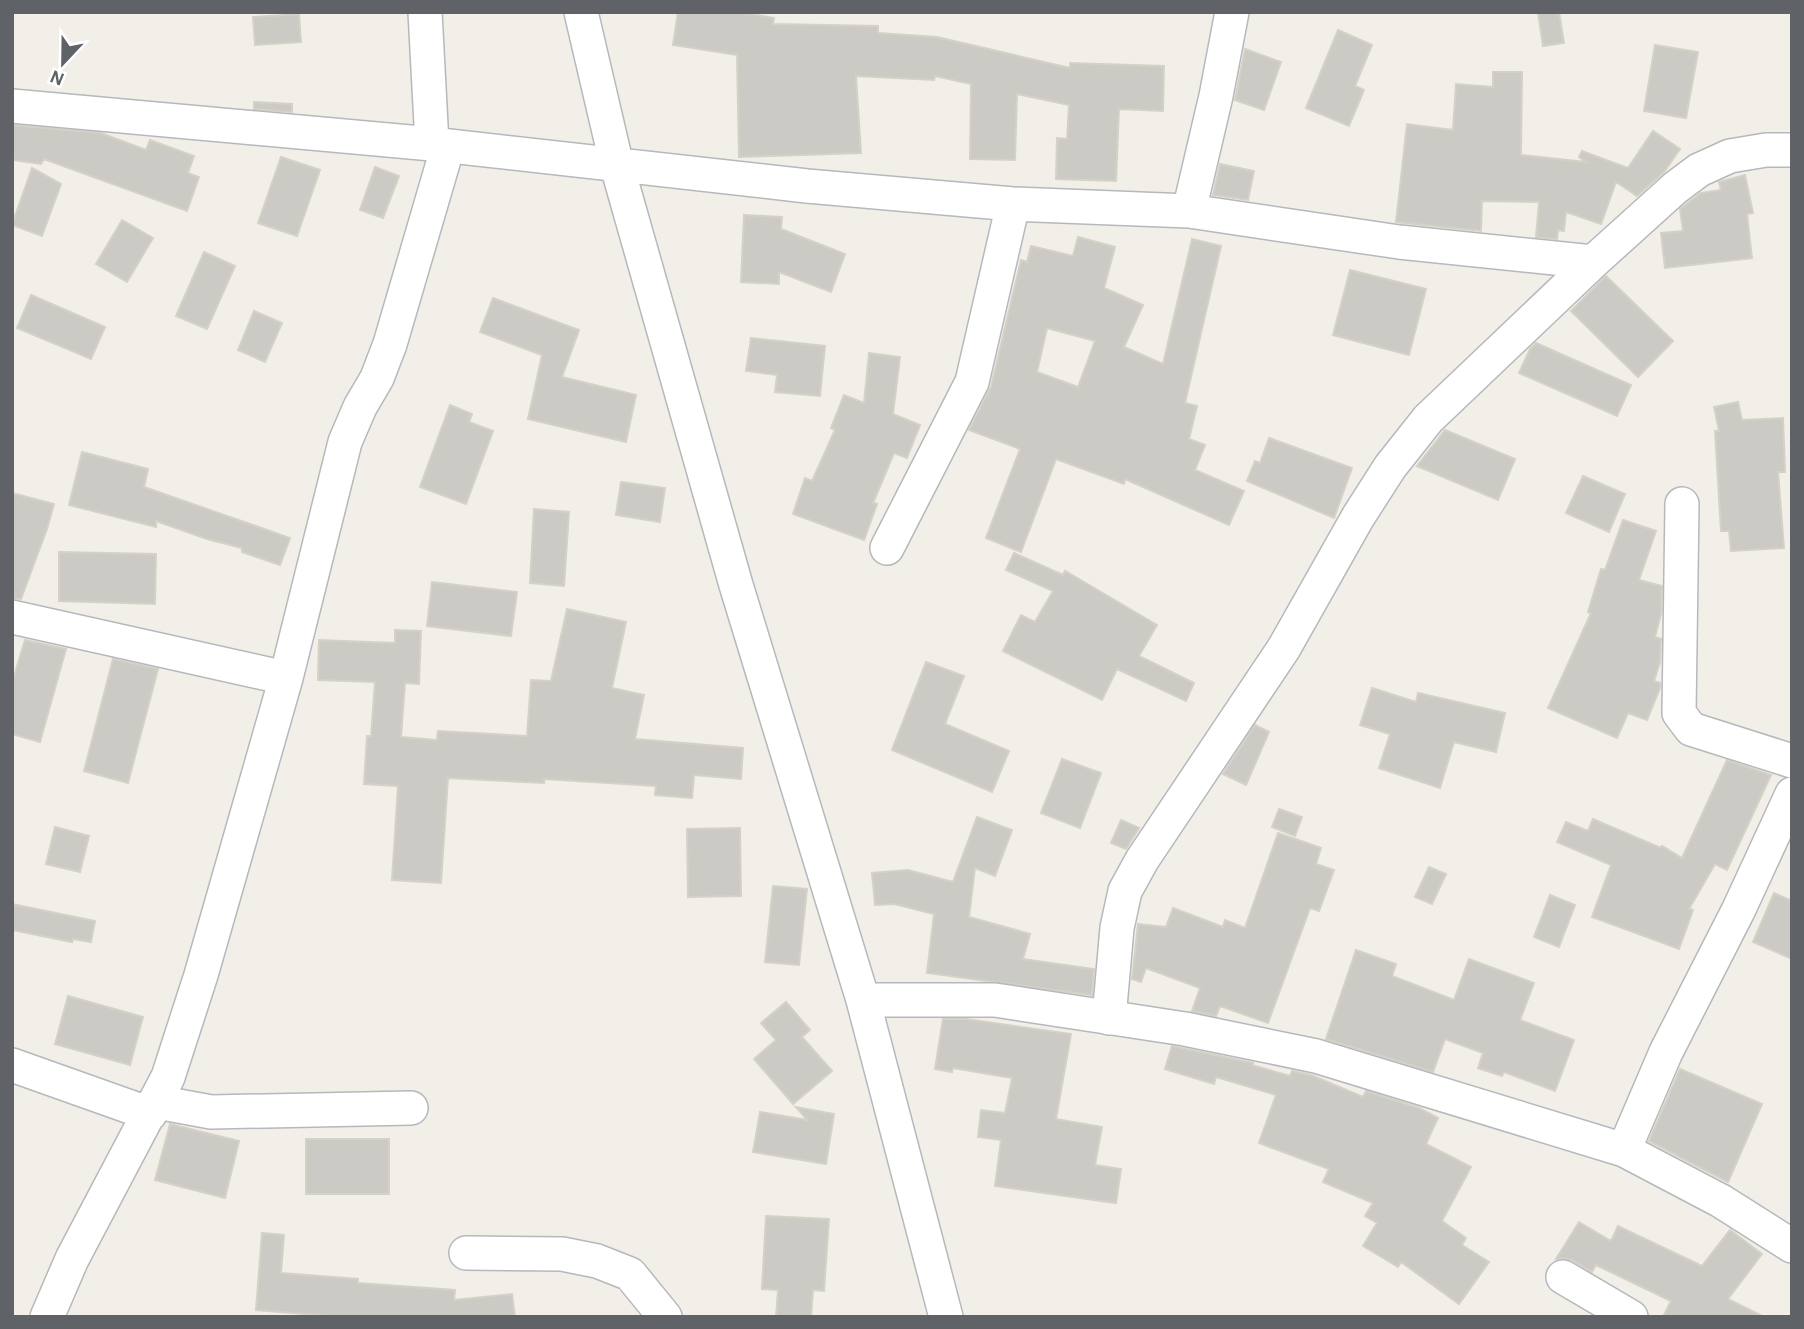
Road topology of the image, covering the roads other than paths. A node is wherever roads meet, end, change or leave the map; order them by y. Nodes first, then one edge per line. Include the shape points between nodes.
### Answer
1 (425, 12) edge
2 (580, 12) edge
3 (1232, 12) edge
4 (12, 106) edge
5 (440, 145) junction
6 (1792, 150) edge
7 (617, 166) junction
8 (1013, 204) junction
9 (1189, 211) junction
10 (1593, 262) junction
11 (1682, 504) dead end
12 (887, 548) dead end
13 (12, 617) edge
14 (286, 678) junction
15 (1792, 761) edge
16 (1792, 794) edge
17 (863, 1000) junction
18 (1109, 1018) junction
19 (12, 1065) edge
20 (153, 1108) junction
21 (411, 1108) dead end
22 (1624, 1150) junction
23 (1792, 1246) edge
24 (466, 1253) dead end
25 (1563, 1277) dead end
26 (47, 1317) edge
27 (665, 1317) edge
28 (946, 1317) edge
29 (1631, 1317) edge

1 - 5 street
2 - 7 street
3 - 9 street
4 - 5 street
5 - 7 street
5 - 14 street via 390,344 345,442
6 - 10 street via 1730,156 1699,170
7 - 8 street
7 - 17 street via 736,585
8 - 9 street
8 - 12 street via 972,382
9 - 10 street via 1399,242
10 - 18 street via 1428,419 1390,467 1284,648 1125,891
11 - 15 street via 1679,713 1691,729
13 - 14 street
14 - 20 street via 201,975 168,1077
16 - 22 street via 1666,1052
17 - 18 street via 995,1000
17 - 28 street
18 - 22 street via 1316,1056
19 - 20 street
20 - 21 street via 211,1112
20 - 26 street via 72,1259
22 - 23 street via 1721,1201
24 - 27 street via 562,1254 597,1261 630,1274
25 - 29 street

